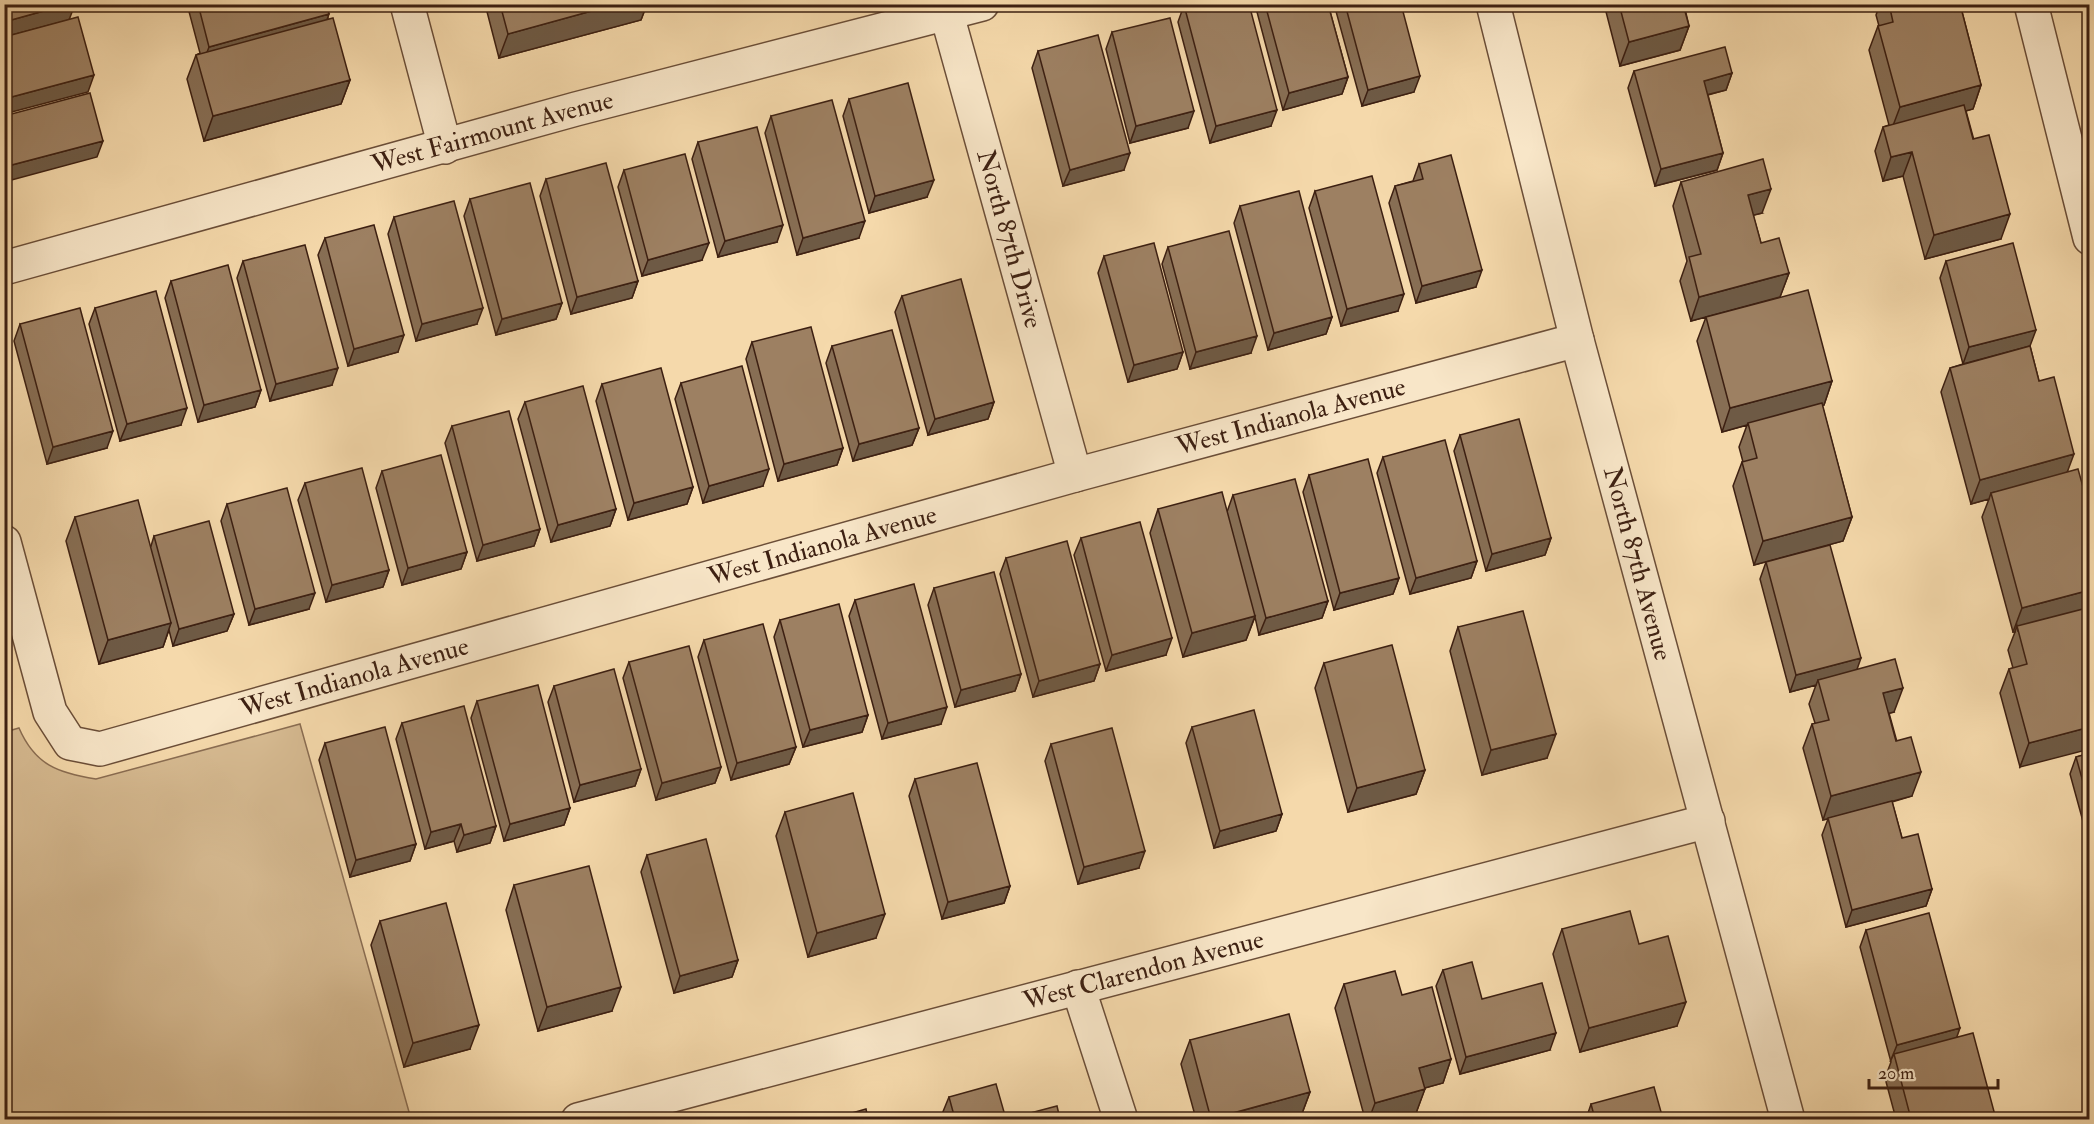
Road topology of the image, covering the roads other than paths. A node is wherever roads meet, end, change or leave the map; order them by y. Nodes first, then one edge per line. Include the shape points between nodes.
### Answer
1 (407, 4) edge
2 (982, 4) edge
3 (1493, 4) edge
4 (2031, 4) edge
5 (946, 9) edge
6 (445, 147) junction
7 (2090, 238) edge
8 (4, 268) edge
9 (1576, 340) junction
10 (1075, 475) junction
11 (4, 542) edge
12 (1708, 821) junction
13 (1078, 987) junction
14 (578, 1119) edge
15 (1121, 1119) edge
16 (1788, 1119) edge

1 - 6 street
2 - 5 street, West Fairmount Avenue
3 - 9 street, North 87th Avenue
4 - 7 street
5 - 6 street, West Fairmount Avenue
5 - 10 street, North 87th Drive
6 - 8 street, West Fairmount Avenue
9 - 10 street, West Indianola Avenue
9 - 12 street, North 87th Avenue
10 - 11 street, West Indianola Avenue via 100,749 70,743 50,712
12 - 13 street, West Clarendon Avenue
12 - 16 street, North 87th Avenue
13 - 14 street, West Clarendon Avenue
13 - 15 street

